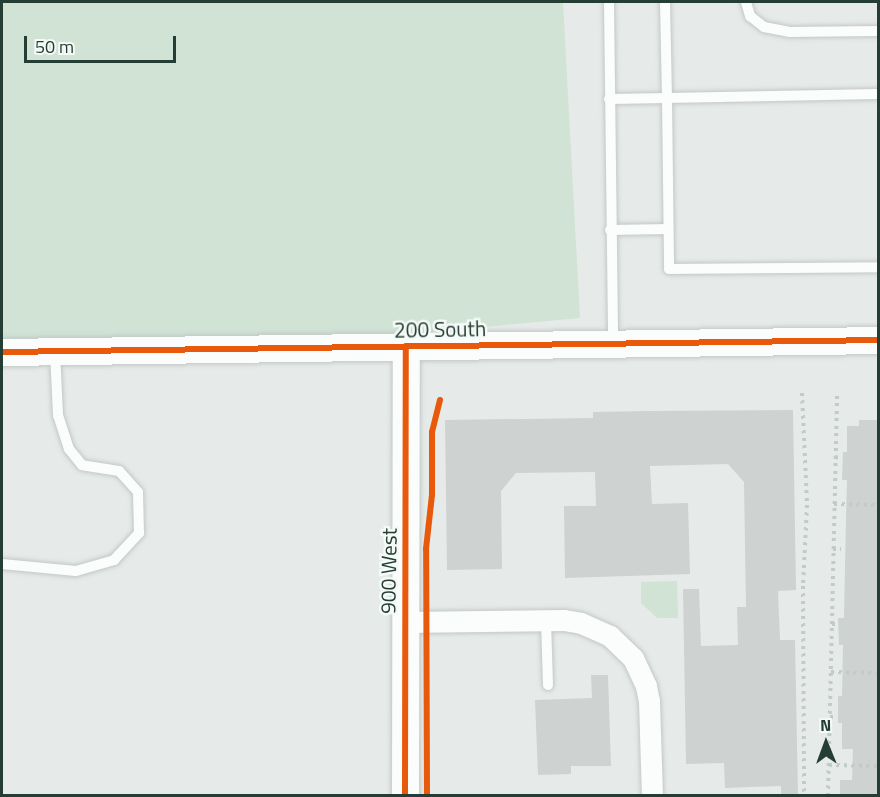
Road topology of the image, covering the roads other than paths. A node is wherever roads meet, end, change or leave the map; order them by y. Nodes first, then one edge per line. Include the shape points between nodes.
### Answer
1 (609, 2) edge
2 (665, 2) edge
3 (746, 2) edge
4 (879, 32) edge
5 (879, 94) edge
6 (667, 98) junction
7 (609, 99) junction
8 (668, 229) junction
9 (610, 230) junction
10 (879, 267) edge
11 (879, 340) edge
12 (613, 342) junction
13 (406, 346) junction
14 (55, 351) junction
15 (2, 352) edge
16 (2, 564) edge
17 (546, 621) junction
18 (404, 622) junction
19 (548, 685) dead end
20 (405, 795) edge
21 (652, 795) edge

1 - 7 lane
2 - 6 lane
3 - 4 lane via 750,16 764,27 789,32
5 - 6 lane
6 - 7 lane
6 - 8 lane
7 - 9 lane
8 - 9 lane
8 - 10 lane via 669,269
9 - 12 lane
11 - 12 street, 200 South
12 - 13 street, 200 South
13 - 14 street, 200 South
13 - 18 street, 900 West
14 - 15 street, 200 South
14 - 16 lane via 58,415 69,449 82,465 119,471 138,492 139,533 114,560 76,571
17 - 18 street, 900 West
17 - 19 lane
17 - 21 street, 900 West via 596,628 633,658 649,701
18 - 20 street, 900 West

